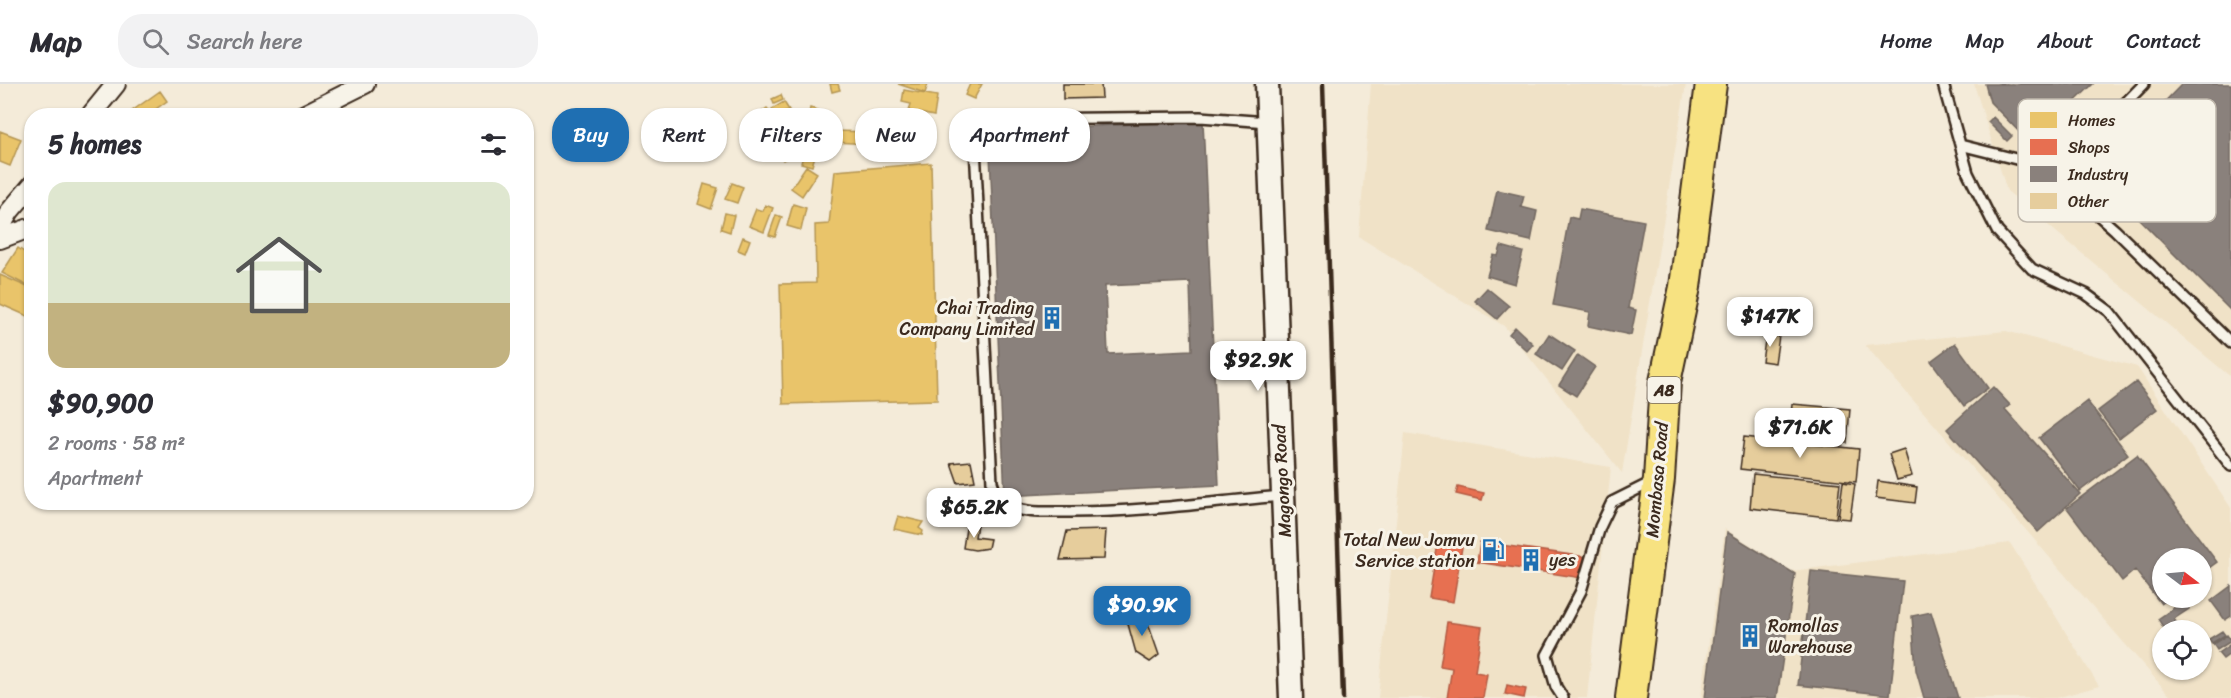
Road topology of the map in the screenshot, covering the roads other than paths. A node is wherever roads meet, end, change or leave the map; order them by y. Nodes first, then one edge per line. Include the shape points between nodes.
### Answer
1 (116, 84) edge
2 (365, 84) edge
3 (1267, 84) edge
4 (1711, 84) edge
5 (1943, 84) edge
6 (2144, 84) edge
7 (2129, 99) edge
8 (96, 108) edge
9 (317, 108) edge
10 (1268, 122) junction
11 (1960, 145) junction
12 (2018, 160) edge
13 (24, 194) edge
14 (2106, 222) edge
15 (0, 228) edge
16 (24, 229) edge
17 (0, 239) edge
18 (2231, 344) edge
19 (2231, 466) edge
20 (1659, 479) junction
21 (1282, 496) junction
22 (1291, 698) edge
23 (1563, 698) edge
24 (1631, 698) edge

1 - 8 street
2 - 9 street
3 - 10 street, Magongo Road
4 - 20 highway, Mombasa Road / A8 via 1685,287 1665,382
5 - 11 lane
6 - 7 lane
10 - 21 street, Magongo Road
10 - 21 lane via 1200,117 984,119 974,127 992,482 999,503 1028,512 1118,512
11 - 12 lane
11 - 19 lane via 1968,173 1997,231 2032,269 2086,294 2109,311
13 - 15 street
14 - 18 lane
16 - 17 street
20 - 23 lane via 1612,502 1600,527 1581,591 1547,655
20 - 24 highway, Mombasa Road / A8
21 - 22 street, Magongo Road

